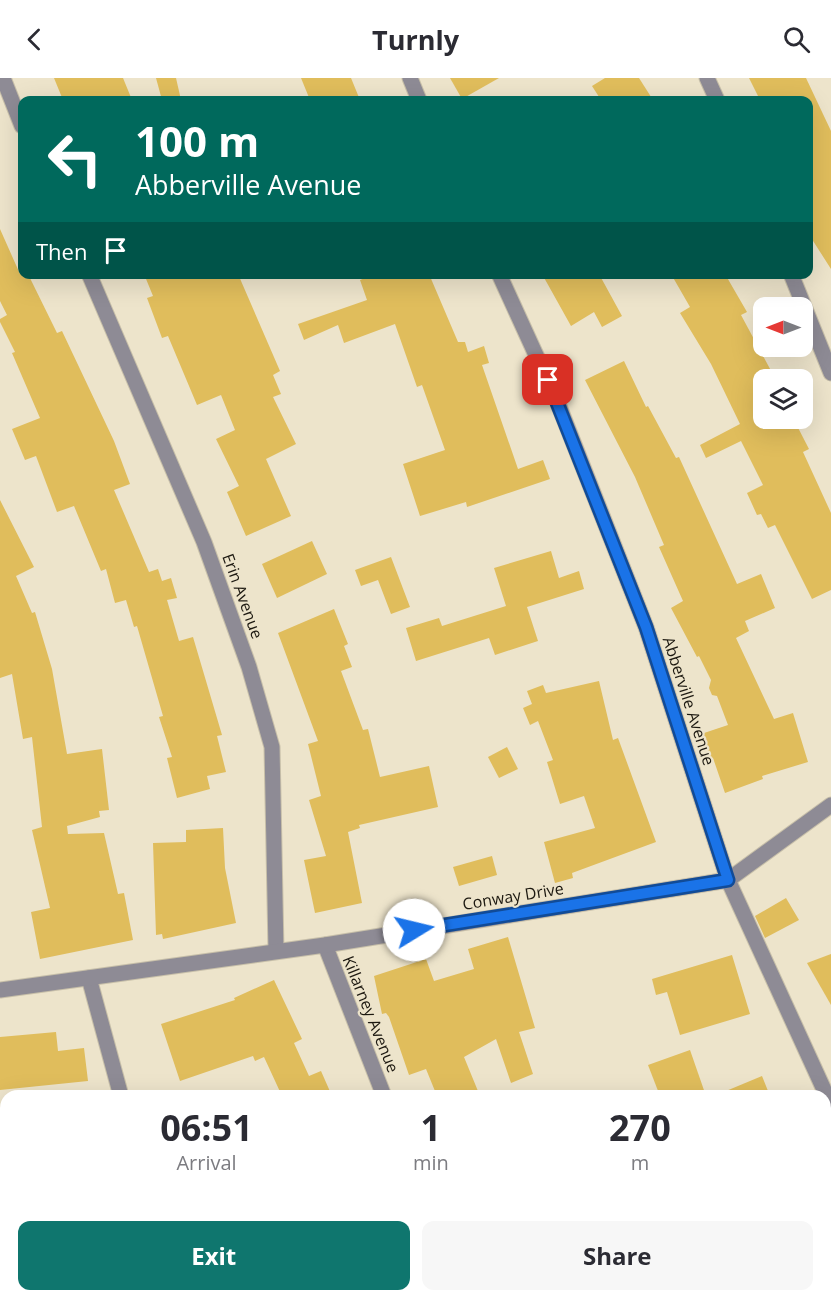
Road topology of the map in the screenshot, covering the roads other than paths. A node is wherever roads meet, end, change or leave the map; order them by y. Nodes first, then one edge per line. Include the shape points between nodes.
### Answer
1 (3, 78) edge
2 (410, 78) edge
3 (707, 78) edge
4 (417, 96) edge
5 (715, 96) edge
6 (18, 116) edge
7 (91, 279) edge
8 (501, 279) edge
9 (792, 279) edge
10 (831, 373) edge
11 (831, 804) edge
12 (728, 880) junction
13 (325, 945) junction
14 (276, 950) junction
15 (89, 978) junction
16 (0, 990) edge
17 (119, 1090) edge
18 (382, 1090) edge
19 (824, 1090) edge

1 - 6 street
2 - 4 street
3 - 5 street
7 - 14 street, Erin Avenue via 204,542 269,736
8 - 12 street, Abberville Avenue via 557,401 646,627
9 - 10 street
11 - 12 street, Conway Drive
12 - 13 street, Conway Drive
12 - 19 street, Abberville Avenue
13 - 14 street, Conway Drive
13 - 18 street, Killarney Avenue
14 - 15 street, Conway Drive
15 - 16 street, Conway Drive
15 - 17 street

